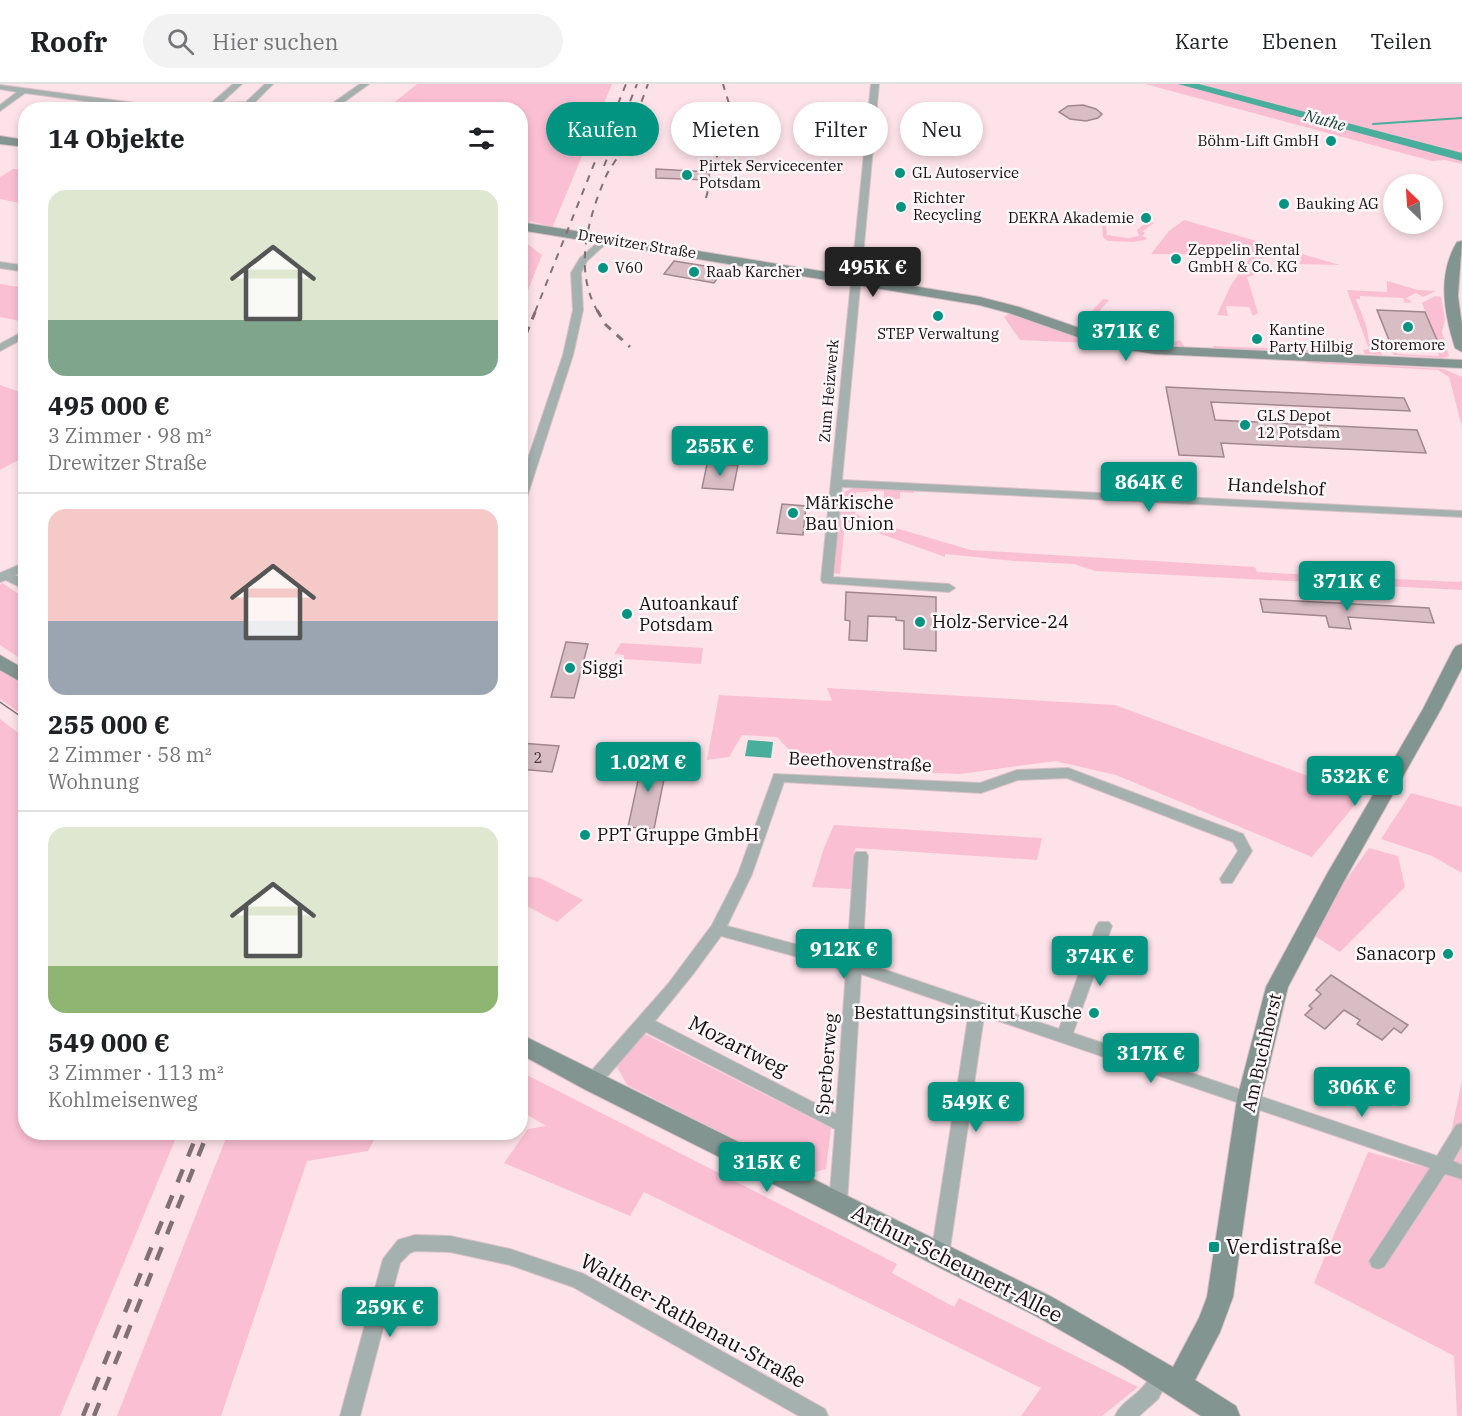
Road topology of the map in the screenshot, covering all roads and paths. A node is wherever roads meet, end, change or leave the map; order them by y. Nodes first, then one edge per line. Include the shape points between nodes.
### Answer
1 (238, 84) edge
2 (269, 84) edge
3 (365, 84) edge
4 (875, 84) edge
5 (0, 87) edge
6 (24, 90) junction
7 (113, 102) edge
8 (218, 102) edge
9 (250, 102) edge
10 (339, 102) edge
11 (0, 109) edge
12 (0, 140) edge
13 (18, 143) edge
14 (528, 226) edge
15 (607, 239) junction
16 (1462, 245) edge
17 (0, 265) edge
18 (18, 268) edge
19 (857, 280) junction
20 (18, 338) edge
21 (0, 348) edge
22 (1462, 348) edge
23 (1462, 364) edge
24 (528, 476) edge
25 (837, 483) junction
26 (1462, 514) edge
27 (18, 569) edge
28 (3, 577) edge
29 (18, 583) edge
30 (949, 588) dead end
31 (1462, 650) edge
32 (0, 661) edge
33 (18, 673) edge
34 (861, 856) dead end
35 (1227, 879) dead end
36 (1104, 926) dead end
37 (717, 929) junction
38 (855, 966) junction
39 (978, 1007) junction
40 (644, 1023) junction
41 (1064, 1036) junction
42 (528, 1047) edge
43 (592, 1082) junction
44 (1249, 1099) junction
45 (842, 1125) junction
46 (1462, 1130) edge
47 (1442, 1164) junction
48 (1462, 1172) edge
49 (838, 1204) junction
50 (940, 1255) junction
51 (1378, 1261) dead end
52 (1169, 1379) junction
53 (350, 1416) edge
54 (818, 1416) edge
55 (1125, 1416) edge
56 (1227, 1416) edge

1 - 8 street
2 - 9 street
3 - 10 street
4 - 19 street, Zum Heizwerk
5 - 6 street
6 - 7 street
6 - 11 street
12 - 13 street
14 - 15 street, Drewitzer Straße
15 - 19 street, Drewitzer Straße
15 - 24 street via 583,260 576,273 578,310 568,355
16 - 22 street via 1451,279 1452,316
17 - 18 street
19 - 23 street, Drewitzer Straße via 995,304 1108,343 1155,350
19 - 25 street, Zum Heizwerk
20 - 21 street
25 - 26 street, Handelshof
25 - 30 street, Zum Heizwerk via 827,580
27 - 28 street
28 - 29 street
31 - 44 street, Am Buchhorst via 1277,987
32 - 33 street
34 - 38 street, Sperberweg
35 - 37 street, Beethovenstraße via 1245,851 1238,838 1068,773 1017,775 981,788 779,777 748,868
36 - 41 street
37 - 38 street
37 - 40 street, Beethovenstraße
38 - 39 street
38 - 45 street, Sperberweg
39 - 41 street
39 - 50 street
40 - 43 street, Beethovenstraße
40 - 45 street, Mozartweg
41 - 44 street
42 - 43 street, Arthur-Scheunert-Allee
43 - 49 street, Arthur-Scheunert-Allee
44 - 47 street
44 - 52 street, Am Buchhorst via 1220,1297 1204,1337
45 - 49 street, Sperberweg
46 - 47 street
47 - 48 street
47 - 51 street
49 - 50 street, Arthur-Scheunert-Allee
50 - 52 street, Arthur-Scheunert-Allee via 1043,1306
52 - 55 street
52 - 56 street, Arthur-Scheunert-Allee
53 - 54 street, Walther-Rathenau-Straße via 392,1259 404,1246 415,1243 450,1244 510,1257 578,1280

